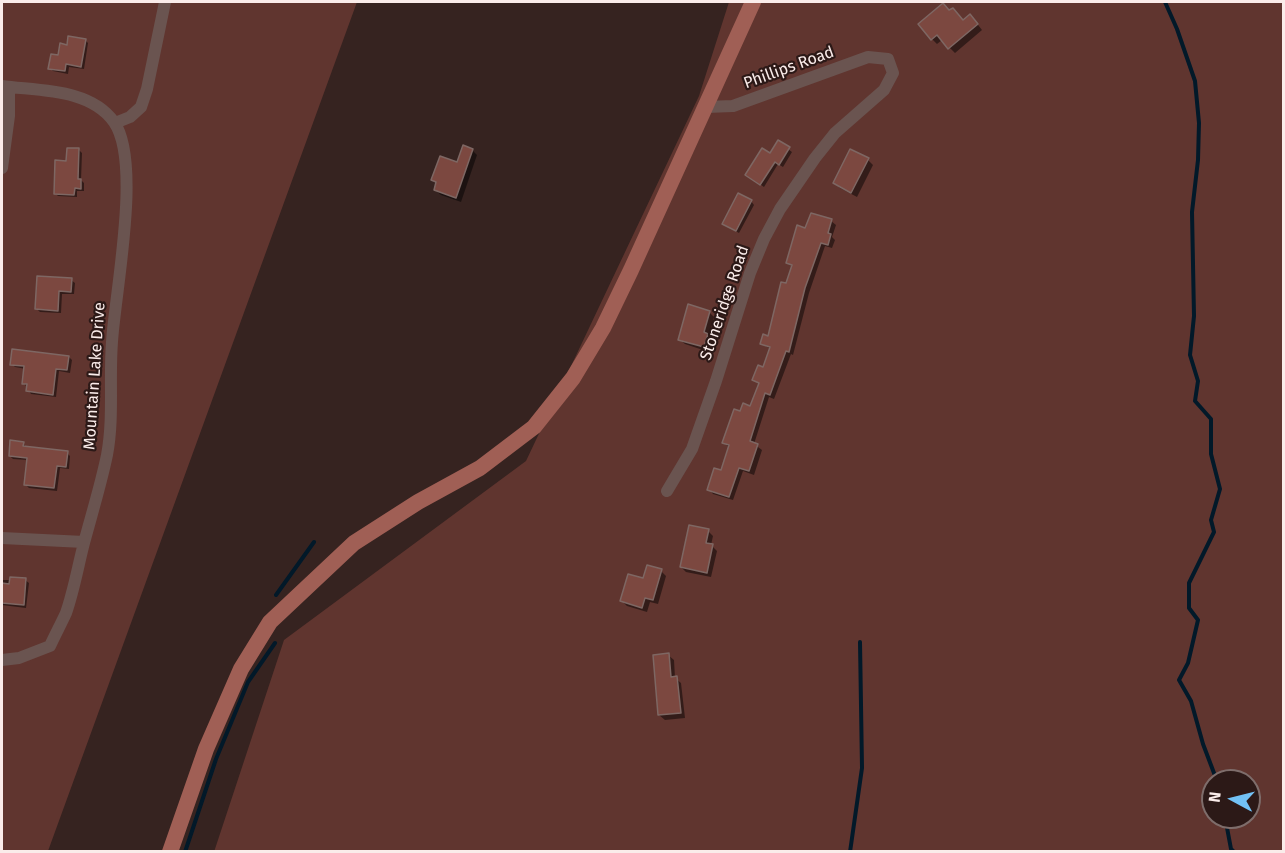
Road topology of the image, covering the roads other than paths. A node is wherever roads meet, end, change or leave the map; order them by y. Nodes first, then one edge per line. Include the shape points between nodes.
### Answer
1 (165, 2) edge
2 (753, 2) edge
3 (882, 58) joint
4 (5, 87) edge
5 (706, 108) junction
6 (115, 123) junction
7 (2, 168) edge
8 (667, 491) dead end
9 (2, 538) edge
10 (84, 542) junction
11 (2, 660) edge
12 (170, 852) edge

1 - 6 street via 141,107
2 - 5 main road
3 - 5 street, Phillips Road via 868,57 733,106
3 - 8 street, Stoneridge Road via 888,59 893,73 884,90 835,133 780,209 764,240 692,449
4 - 6 street via 84,98
4 - 7 street via 9,116
5 - 12 main road via 603,328 573,378 534,427 480,468 354,543 270,622 241,669 206,748
6 - 10 street, Mountain Lake Drive via 125,153 127,185 112,342 112,402 107,454
9 - 10 street
10 - 11 street, Mountain Lake Drive via 66,612 50,646

